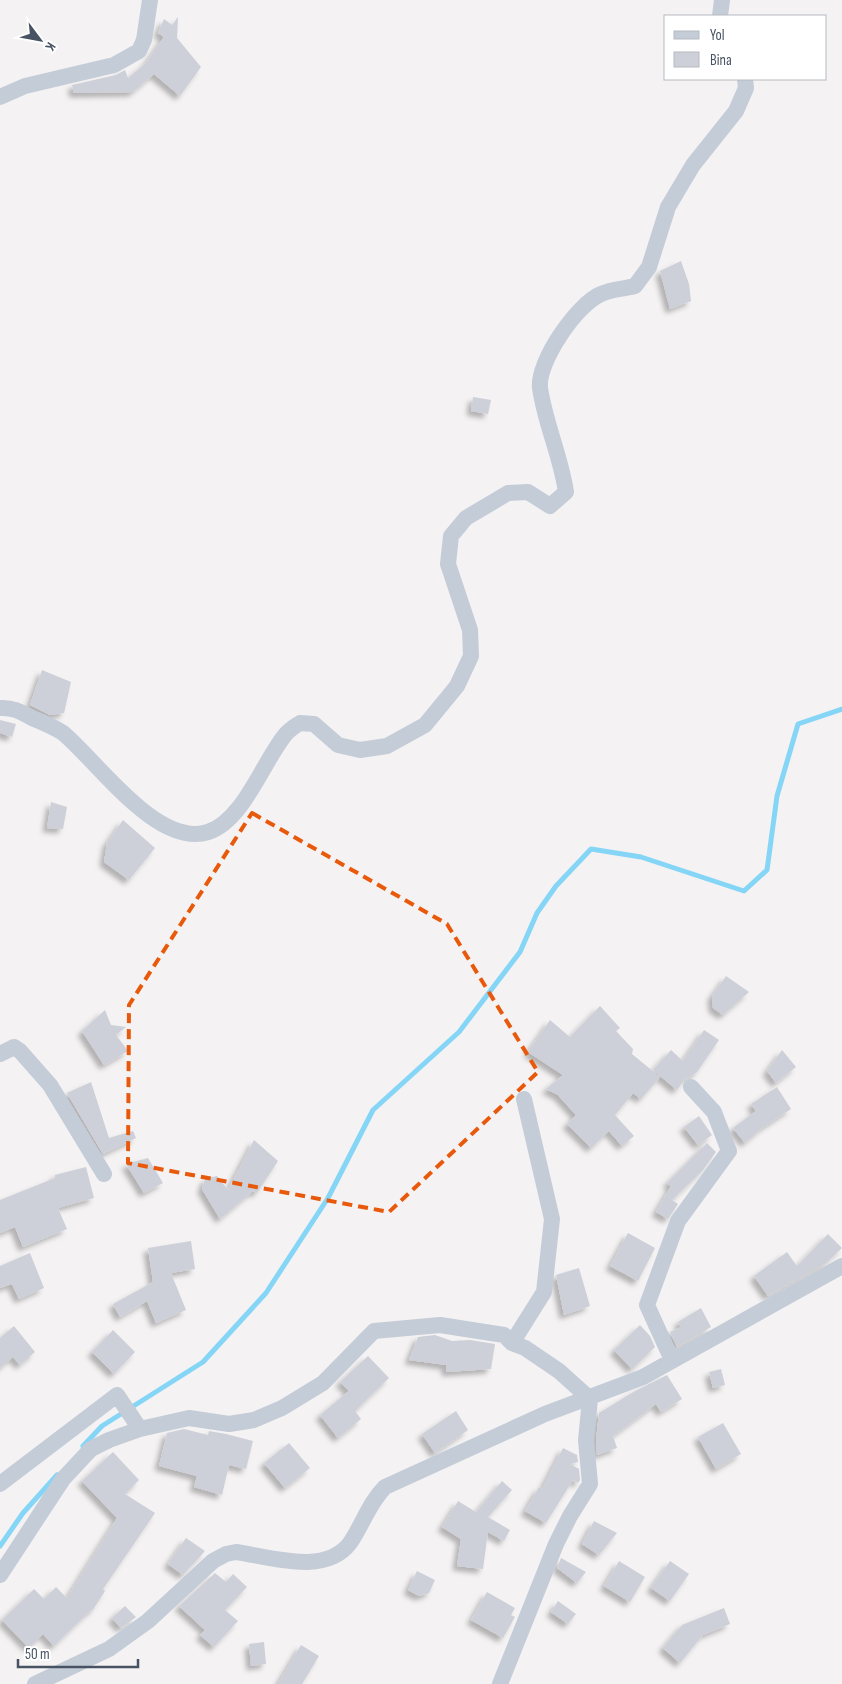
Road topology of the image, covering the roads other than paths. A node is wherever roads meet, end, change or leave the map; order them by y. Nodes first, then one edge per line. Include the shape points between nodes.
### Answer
1 (150, 0) edge
2 (722, 0) edge
3 (720, 15) edge
4 (745, 80) edge
5 (0, 97) edge
6 (0, 708) edge
7 (0, 1054) edge
8 (691, 1087) dead end
9 (524, 1099) dead end
10 (104, 1174) dead end
11 (842, 1266) edge
12 (512, 1343) junction
13 (672, 1360) junction
14 (590, 1399) junction
15 (140, 1429) junction
16 (0, 1484) edge
17 (0, 1575) edge
18 (35, 1684) edge
19 (500, 1684) edge

1 - 5 street via 144,40 139,51 114,65 25,86
2 - 3 street
4 - 6 street via 746,88 736,111 693,165 668,207 649,267 635,286 600,294 576,315 554,345 540,386 566,492 550,506 528,492 508,493 466,518 452,536 448,564 470,630 472,656 457,686 425,725 387,746 360,750 338,745 314,724 300,722 286,734 233,816 210,832 196,834 180,832 154,819 62,733 11,708
7 - 10 street via 14,1047 44,1078
8 - 13 street via 714,1112 729,1151 678,1220 647,1305
9 - 12 street via 552,1219 544,1292
11 - 13 street
12 - 14 street via 560,1371
12 - 15 street via 504,1335 440,1325 374,1331 323,1382 282,1408 254,1420 229,1424 189,1418
13 - 14 street via 643,1377
14 - 18 street via 545,1414 385,1487 370,1506 349,1544 328,1560 312,1563 236,1552 226,1554 201,1570 148,1621 109,1649
14 - 19 street via 586,1440 590,1484 556,1544
15 - 16 street via 117,1395
15 - 17 street via 91,1449 78,1462 63,1478

